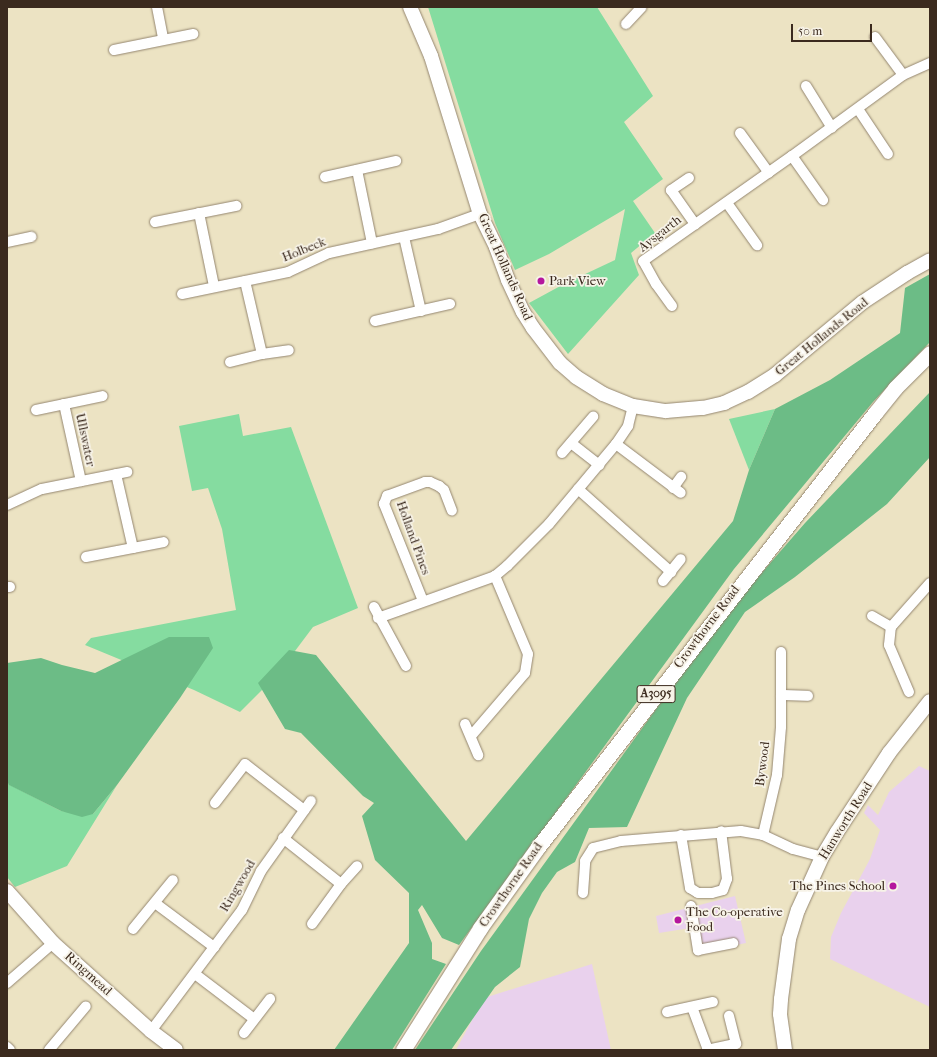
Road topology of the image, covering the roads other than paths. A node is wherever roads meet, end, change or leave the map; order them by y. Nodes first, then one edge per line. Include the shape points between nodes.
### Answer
1 (157, 7) edge
2 (410, 7) edge
3 (642, 7) edge
4 (626, 24) dead end
5 (193, 34) dead end
6 (875, 37) dead end
7 (163, 38) junction
8 (114, 50) dead end
9 (930, 63) edge
10 (903, 75) junction
11 (806, 86) dead end
12 (858, 109) junction
13 (832, 128) junction
14 (740, 133) dead end
15 (888, 154) dead end
16 (792, 156) junction
17 (396, 161) dead end
18 (357, 170) junction
19 (768, 173) junction
20 (325, 177) dead end
21 (689, 178) dead end
22 (823, 200) dead end
23 (727, 202) junction
24 (236, 206) dead end
25 (199, 213) junction
26 (480, 214) junction
27 (155, 222) dead end
28 (695, 224) junction
29 (404, 236) junction
30 (31, 237) dead end
31 (7, 242) edge
32 (372, 243) junction
33 (757, 244) dead end
34 (930, 260) edge
35 (245, 281) junction
36 (214, 286) junction
37 (182, 294) dead end
38 (450, 304) dead end
39 (672, 306) dead end
40 (420, 311) junction
41 (375, 321) dead end
42 (289, 350) dead end
43 (930, 353) edge
44 (262, 354) junction
45 (230, 362) dead end
46 (102, 396) dead end
47 (64, 404) junction
48 (632, 406) junction
49 (36, 410) dead end
50 (593, 417) dead end
51 (570, 443) junction
52 (616, 444) junction
53 (562, 453) dead end
54 (600, 465) junction
55 (127, 472) dead end
56 (116, 474) junction
57 (682, 477) dead end
58 (81, 481) junction
59 (578, 490) junction
60 (7, 504) edge
61 (452, 511) dead end
62 (164, 542) dead end
63 (133, 548) junction
64 (86, 557) dead end
65 (681, 559) dead end
66 (671, 572) junction
67 (495, 576) junction
68 (663, 581) dead end
69 (930, 583) edge
70 (423, 601) junction
71 (374, 607) dead end
72 (872, 616) dead end
73 (378, 618) junction
74 (891, 627) junction
75 (781, 652) dead end
76 (406, 666) dead end
77 (909, 692) dead end
78 (780, 695) junction
79 (808, 696) dead end
80 (930, 701) edge
81 (465, 724) dead end
82 (471, 736) junction
83 (478, 755) dead end
84 (311, 801) dead end
85 (215, 803) dead end
86 (304, 810) junction
87 (721, 832) junction
88 (680, 835) junction
89 (763, 835) junction
90 (283, 838) junction
91 (822, 857) junction
92 (357, 866) dead end
93 (173, 880) dead end
94 (341, 884) junction
95 (7, 891) edge
96 (583, 892) dead end
97 (154, 903) junction
98 (692, 906) dead end
99 (312, 924) dead end
100 (133, 928) dead end
101 (53, 943) junction
102 (734, 943) dead end
103 (214, 947) junction
104 (195, 974) junction
105 (7, 983) edge
106 (270, 998) dead end
107 (713, 1002) dead end
108 (86, 1006) dead end
109 (692, 1007) junction
110 (667, 1012) dead end
111 (730, 1016) dead end
112 (254, 1020) junction
113 (151, 1030) junction
114 (244, 1033) dead end
115 (7, 1047) edge
116 (10, 1050) edge
117 (49, 1050) edge
118 (176, 1050) edge
119 (403, 1050) edge
120 (708, 1050) edge
121 (785, 1050) edge

1 - 7 street
2 - 26 street, Great Hollands Road via 431,56
3 - 4 street
5 - 7 street
6 - 10 street
7 - 8 street
9 - 10 street, Aysgarth
10 - 12 street, Aysgarth
11 - 13 street
12 - 13 street, Aysgarth
12 - 15 street
13 - 16 street, Aysgarth
14 - 19 street
16 - 19 street, Aysgarth
16 - 22 street
17 - 18 street
18 - 20 street
18 - 32 street
19 - 23 street, Aysgarth
21 - 28 street, Aysgarth via 671,190
23 - 28 street, Aysgarth
23 - 33 street
24 - 25 street
25 - 27 street
25 - 36 street
26 - 29 street, Holbeck via 438,229
26 - 48 street, Great Hollands Road via 523,312 551,354 576,377 603,394
28 - 39 street, Aysgarth via 643,261
29 - 32 street, Holbeck
29 - 40 street
30 - 31 street
32 - 35 street, Holbeck via 329,253 288,272
34 - 48 street, Great Hollands Road via 907,272 863,302 775,375 748,392 724,403 702,408 666,411
35 - 36 street, Holbeck
35 - 44 street
36 - 37 street, Holbeck
38 - 40 street
40 - 41 street
42 - 44 street
43 - 119 main road, Crowthorne Road / A3095 via 895,388 875,413 538,847 484,922
44 - 45 street
46 - 47 street, Ullswater
47 - 49 street, Ullswater
47 - 58 street, Ullswater
48 - 52 street via 628,426
50 - 51 street
51 - 53 street
51 - 54 street
52 - 54 street
52 - 57 street via 677,491
54 - 59 street
55 - 56 street, Ullswater
56 - 58 street, Ullswater
56 - 63 street
58 - 60 street, Ullswater via 42,490
59 - 66 street
59 - 67 street via 549,524
61 - 70 street, Holland Pines via 444,490 430,482 387,496 384,504
62 - 63 street
63 - 64 street
65 - 66 street
66 - 68 street
67 - 70 street
67 - 82 street via 528,654 525,673
69 - 74 street
70 - 73 street
71 - 73 street
72 - 74 street
73 - 76 street
74 - 77 street via 889,645
75 - 78 street, Bywood
78 - 79 street
78 - 89 street, Bywood via 777,775
80 - 91 street, Hanworth Road via 889,753
81 - 82 street
82 - 83 street
84 - 86 street, Ringwood
85 - 86 street via 245,764
86 - 90 street, Ringwood
87 - 88 street
87 - 88 street via 727,879 723,890 712,893 698,893 690,888
87 - 89 street via 741,831
88 - 96 street via 593,848 584,861
89 - 91 street via 793,849
90 - 94 street
90 - 103 street, Ringwood via 260,870 242,910
91 - 121 street, Hanworth Road via 798,910 789,939 780,1014
92 - 94 street
93 - 97 street
94 - 99 street
95 - 101 street, Ringmead
97 - 100 street
97 - 103 street
98 - 102 street via 698,950
101 - 105 street
101 - 113 street, Ringmead
103 - 104 street, Ringwood
104 - 112 street
104 - 113 street, Ringwood
106 - 112 street
107 - 109 street
108 - 117 street
109 - 110 street
109 - 120 street
111 - 120 street via 736,1044
112 - 114 street
113 - 118 street, Ringmead
115 - 116 street

